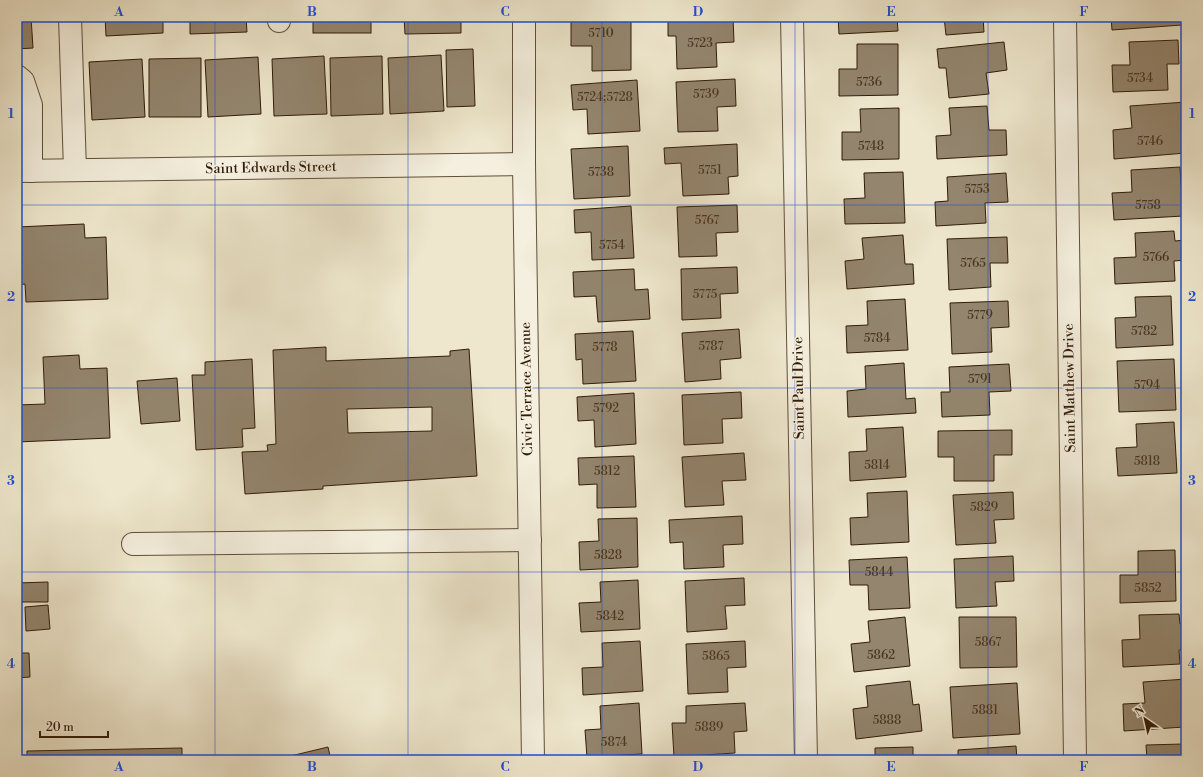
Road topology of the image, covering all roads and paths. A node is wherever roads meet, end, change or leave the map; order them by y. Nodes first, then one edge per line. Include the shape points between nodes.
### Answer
1 (70, 17) edge
2 (524, 17) edge
3 (792, 17) edge
4 (1065, 17) edge
5 (17, 76) edge
6 (524, 164) junction
7 (75, 170) junction
8 (24, 171) edge
9 (530, 540) junction
10 (133, 544) dead end
11 (533, 760) edge
12 (806, 760) edge
13 (1076, 760) edge

1 - 7 street
2 - 6 street, Civic Terrace Avenue
3 - 12 street, Saint Paul Drive
4 - 13 street, Saint Matthew Drive
5 - 8 street via 23,81 31,105
6 - 7 street, Saint Edwards Street
6 - 9 street, Civic Terrace Avenue
7 - 8 street, Saint Edwards Street
9 - 10 street
9 - 11 street, Civic Terrace Avenue

